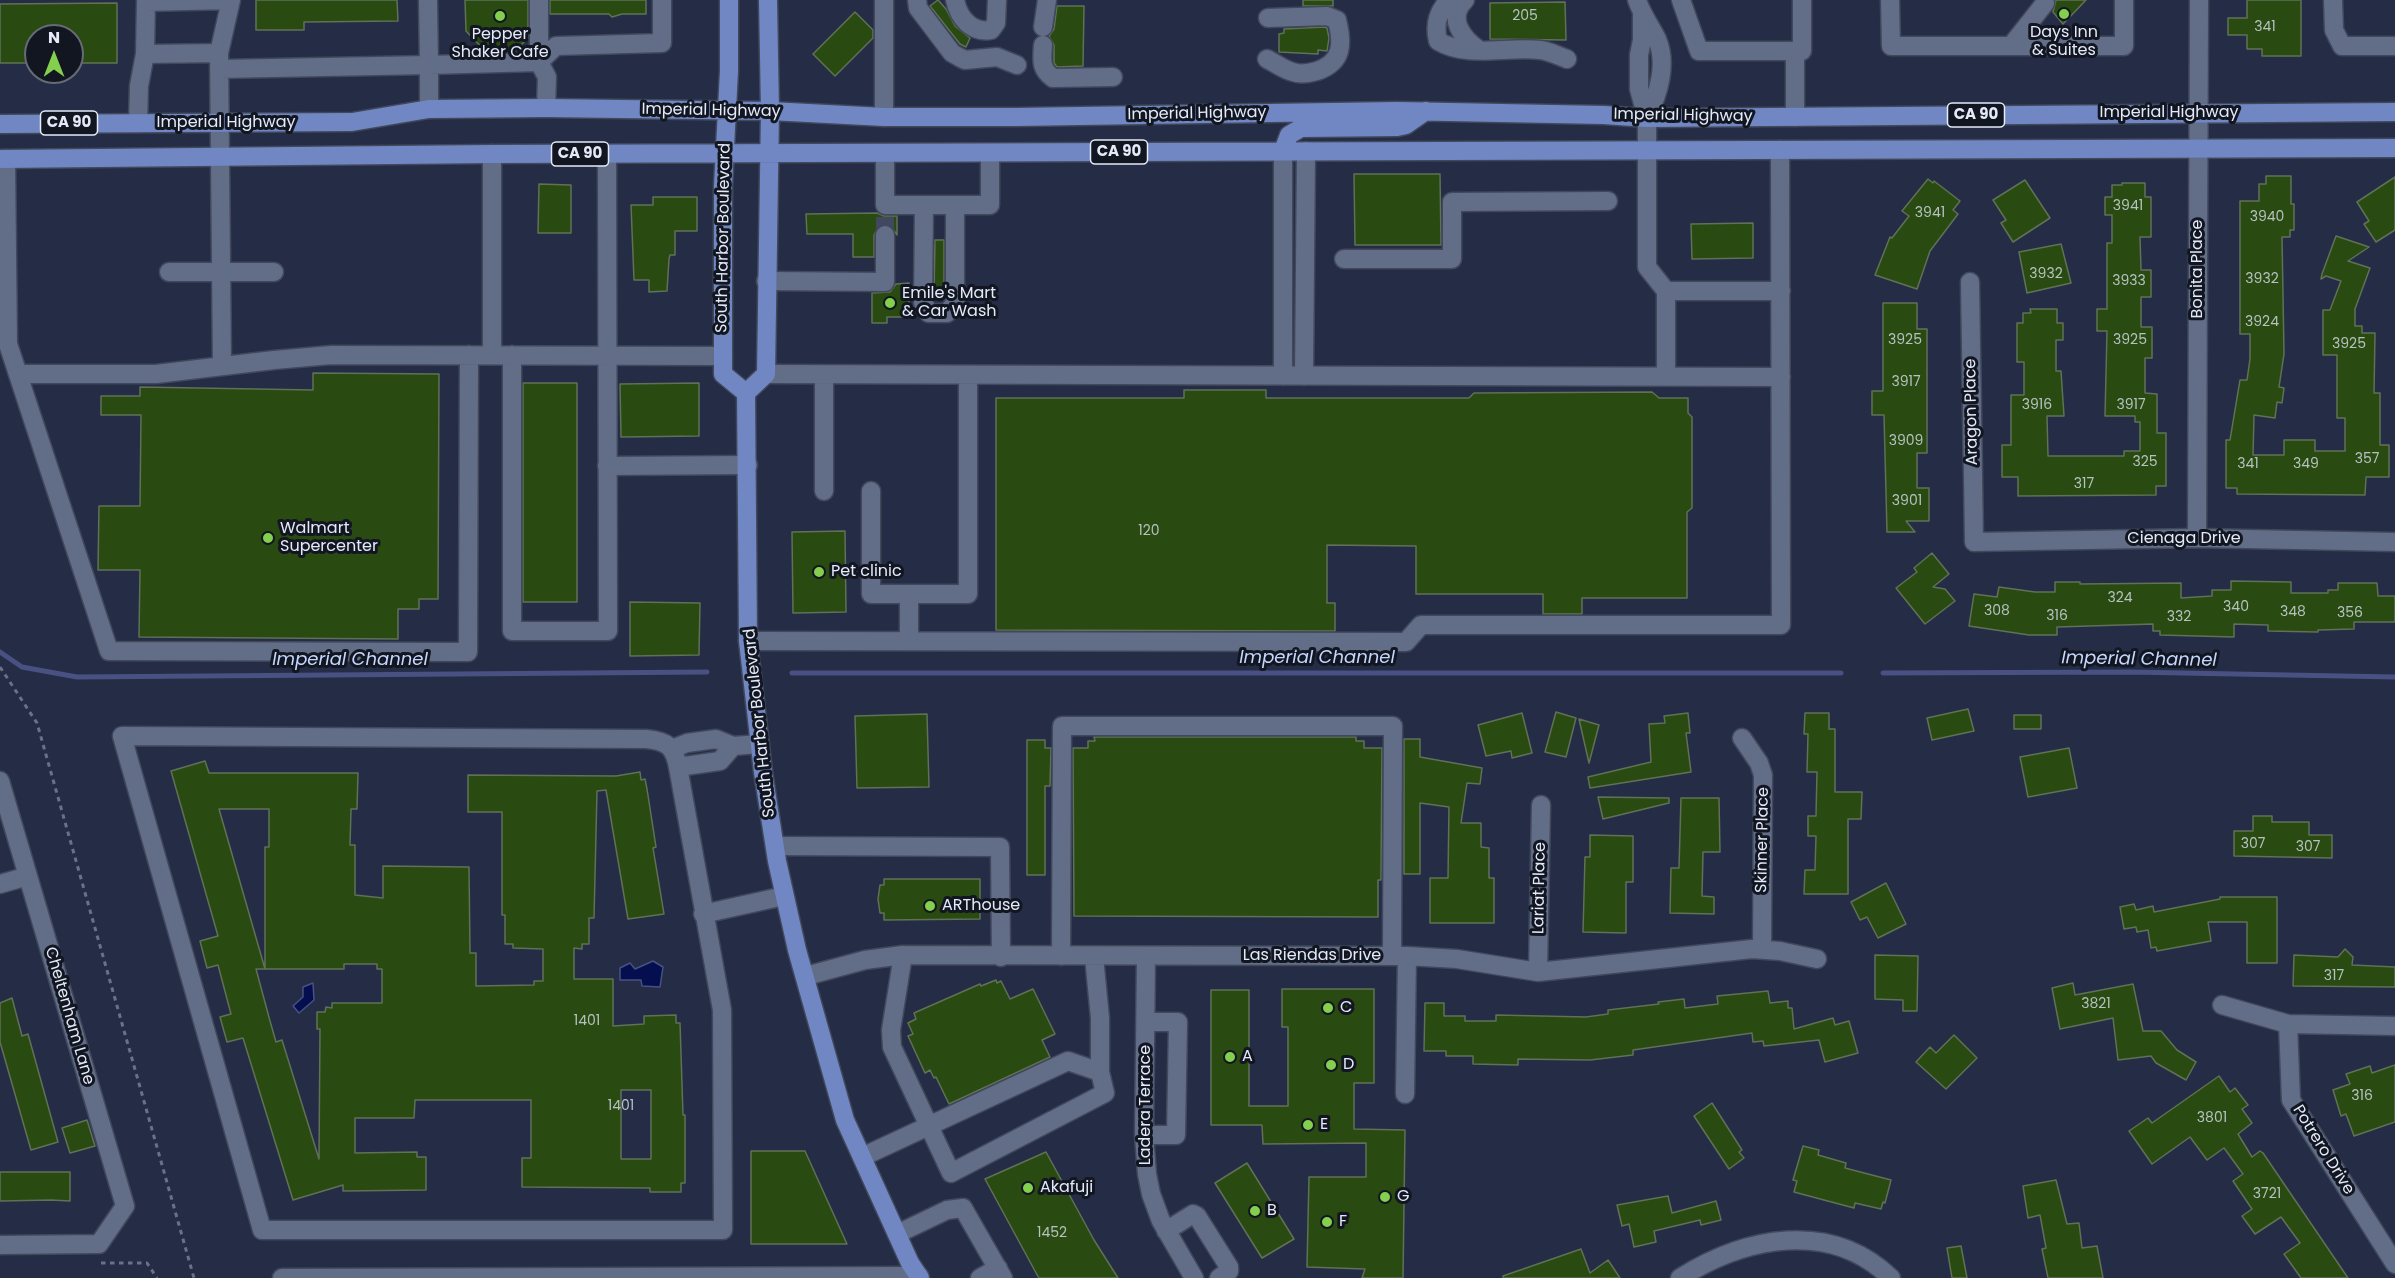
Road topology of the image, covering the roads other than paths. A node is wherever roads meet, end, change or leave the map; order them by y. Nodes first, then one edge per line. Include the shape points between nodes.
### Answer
1 (428, 0) edge
2 (539, 0) edge
3 (662, 0) edge
4 (729, 0) edge
5 (768, 0) edge
6 (884, 0) edge
7 (917, 0) edge
8 (955, 0) edge
9 (997, 0) edge
10 (1047, 0) edge
11 (1450, 0) edge
12 (1466, 0) edge
13 (1681, 0) edge
14 (1802, 0) edge
15 (1890, 0) edge
16 (2124, 0) edge
17 (2199, 0) edge
18 (2333, 0) edge
19 (146, 1) edge
20 (2045, 3) dead end
21 (1640, 8) edge
22 (1268, 18) dead end
23 (2011, 45) junction
24 (2395, 46) edge
25 (1479, 50) junction
26 (1795, 51) junction
27 (145, 54) junction
28 (1267, 59) dead end
29 (1567, 59) dead end
30 (219, 61) junction
31 (539, 62) junction
32 (429, 64) junction
33 (1017, 64) dead end
34 (1113, 76) dead end
35 (546, 108) junction
36 (429, 109) junction
37 (770, 111) junction
38 (1426, 111) junction
39 (727, 112) junction
40 (2395, 112) edge
41 (2199, 113) junction
42 (884, 117) junction
43 (1795, 117) junction
44 (1647, 118) junction
45 (138, 123) junction
46 (220, 123) junction
47 (0, 124) edge
48 (2198, 147) junction
49 (2395, 148) edge
50 (1780, 150) junction
51 (1283, 151) junction
52 (1306, 151) junction
53 (1647, 151) junction
54 (990, 153) junction
55 (492, 154) junction
56 (607, 154) junction
57 (724, 154) junction
58 (768, 154) junction
59 (885, 154) junction
60 (220, 156) junction
61 (3, 159) edge
62 (1608, 201) dead end
63 (924, 205) junction
64 (955, 205) junction
65 (885, 235) tunnel mouth
66 (1344, 259) dead end
67 (169, 272) dead end
68 (221, 272) junction
69 (274, 272) dead end
70 (766, 282) junction
71 (1970, 282) dead end
72 (1666, 291) junction
73 (1781, 291) junction
74 (469, 355) junction
75 (492, 355) junction
76 (512, 355) junction
77 (607, 355) junction
78 (723, 356) junction
79 (222, 366) junction
80 (18, 374) junction
81 (766, 374) junction
82 (824, 375) junction
83 (968, 375) junction
84 (1283, 376) junction
85 (1304, 376) junction
86 (1666, 376) junction
87 (1781, 377) junction
88 (746, 393) junction
89 (748, 465) junction
90 (607, 466) junction
91 (824, 491) dead end
92 (871, 491) dead end
93 (2197, 538) junction
94 (1974, 542) joint
95 (2395, 542) edge
96 (909, 594) junction
97 (748, 641) junction
98 (909, 641) junction
99 (1742, 738) dead end
100 (760, 744) junction
101 (733, 746) junction
102 (672, 749) junction
103 (678, 767) junction
104 (0, 781) edge
105 (1541, 805) dead end
106 (775, 846) junction
107 (28, 876) junction
108 (0, 884) edge
109 (784, 896) junction
110 (703, 914) junction
111 (1762, 949) junction
112 (903, 955) junction
113 (1061, 956) junction
114 (1399, 956) junction
115 (1001, 957) junction
116 (1094, 957) junction
117 (1146, 957) junction
118 (1817, 959) dead end
119 (1538, 972) junction
120 (806, 976) junction
121 (2222, 1005) dead end
122 (1146, 1022) junction
123 (2288, 1024) junction
124 (2395, 1026) edge
125 (1100, 1072) junction
126 (1405, 1094) dead end
127 (928, 1126) junction
128 (1144, 1135) junction
129 (862, 1156) junction
130 (1166, 1231) junction
131 (897, 1234) junction
132 (0, 1245) edge
133 (2395, 1264) edge
134 (1000, 1273) edge
135 (658, 1277) edge
136 (919, 1277) edge
137 (282, 1278) edge
138 (980, 1278) edge
139 (1194, 1278) edge
140 (1219, 1278) edge
141 (1680, 1278) edge
142 (1892, 1278) edge

1 - 32 street
2 - 31 street
3 - 31 street via 662,43 556,45
4 - 39 main road, South Harbor Boulevard
5 - 37 main road
6 - 42 street
7 - 33 street via 918,8 952,53 965,60 997,57
8 - 9 street via 966,22 983,31 991,30 996,23
10 - 34 street via 1042,66 1046,74 1053,78
11 - 25 street via 1437,18 1438,41 1448,47
12 - 25 street via 1458,10 1458,25 1466,41
13 - 26 street via 1699,51
14 - 26 street via 1802,51
15 - 23 street via 1891,45
16 - 23 street via 2124,46
17 - 41 street, Bonita Place
18 - 24 street via 2334,30 2342,46
19 - 27 street
19 - 30 street via 231,0
20 - 23 street
21 - 44 street via 1639,89
22 - 28 street via 1328,16 1337,20 1340,45 1332,65 1305,74 1293,73
25 - 29 street via 1542,50
26 - 43 street
27 - 30 street
27 - 45 street
30 - 32 street
30 - 46 street
31 - 32 street
31 - 35 street via 547,77
32 - 36 street
35 - 36 main road, Imperial Highway / CA 90
35 - 39 main road, Imperial Highway / CA 90
36 - 46 main road, Imperial Highway / CA 90 via 352,122
37 - 39 main road, Imperial Highway / CA 90
37 - 42 main road, Imperial Highway / CA 90
37 - 58 main road
38 - 42 main road, Imperial Highway / CA 90
38 - 44 main road, Imperial Highway / CA 90
38 - 51 main road via 1397,127 1301,128 1288,135
39 - 57 main road, South Harbor Boulevard
40 - 41 main road, Imperial Highway / CA 90
41 - 43 main road, Imperial Highway / CA 90
41 - 48 street, Bonita Place
43 - 44 main road, Imperial Highway / CA 90
44 - 53 street
45 - 46 main road, Imperial Highway / CA 90
45 - 47 main road, Imperial Highway / CA 90
46 - 60 street
48 - 49 main road, Imperial Highway / CA 90
48 - 50 main road, Imperial Highway / CA 90
48 - 93 street, Bonita Place
50 - 53 main road, Imperial Highway / CA 90
50 - 73 street
51 - 52 main road, Imperial Highway / CA 90
51 - 54 main road, Imperial Highway / CA 90
51 - 84 street
52 - 53 main road, Imperial Highway / CA 90
52 - 85 street
53 - 72 street via 1647,267
54 - 59 main road, Imperial Highway / CA 90
54 - 64 street via 990,205
55 - 56 main road, Imperial Highway / CA 90
55 - 60 main road, Imperial Highway / CA 90
55 - 75 street
56 - 57 main road, Imperial Highway / CA 90
56 - 77 street
57 - 58 main road, Imperial Highway / CA 90
57 - 78 main road, South Harbor Boulevard
58 - 59 main road, Imperial Highway / CA 90
58 - 70 main road
59 - 63 street via 885,209
60 - 61 main road, Imperial Highway / CA 90
60 - 68 street
61 - 80 street via 8,344
62 - 66 street via 1452,202 1452,259
63 - 64 street
63 - 64 street via 923,303 929,313 947,314 955,303
65 - 70 street via 885,282
67 - 68 street
68 - 69 street
68 - 79 street
70 - 81 main road
71 - 94 street, Aragon Place
72 - 73 street
72 - 86 street
73 - 87 street
74 - 75 street
74 - 79 street via 331,355
74 - 80 street via 468,652 109,651
75 - 76 street
76 - 77 street
76 - 90 street via 512,631 608,631
77 - 78 street
77 - 90 street
78 - 88 main road, South Harbor Boulevard via 723,374
79 - 80 street via 156,374
81 - 82 street
81 - 88 main road
82 - 83 street
82 - 91 street
83 - 84 street
83 - 96 street via 968,594
84 - 85 street
85 - 86 street
86 - 87 street
87 - 98 street via 1781,625 1422,625 1406,642
88 - 89 main road, South Harbor Boulevard
89 - 90 street
89 - 97 main road, South Harbor Boulevard
92 - 96 street via 871,594
93 - 94 street, Cienaga Drive
93 - 95 street, Cienaga Drive
96 - 98 street
97 - 98 street
97 - 100 main road, South Harbor Boulevard
99 - 111 street, Skinner Place via 1763,775
100 - 101 street
100 - 106 main road, South Harbor Boulevard
101 - 102 street via 716,739
101 - 103 street via 720,761
102 - 103 street
102 - 110 street via 661,740 646,739 122,736 262,1230 723,1230 722,1010
103 - 110 street
104 - 107 street, Cheltenham Lane
105 - 119 street, Lariat Place
106 - 109 main road, South Harbor Boulevard
106 - 115 street via 1000,846
107 - 108 street
107 - 132 street, Cheltenham Lane via 125,1206 99,1244
109 - 110 street
109 - 120 main road, South Harbor Boulevard
111 - 118 street, Las Riendas Drive
111 - 119 street, Las Riendas Drive
112 - 115 street, Las Riendas Drive
112 - 120 street, Las Riendas Drive via 865,960
112 - 127 street via 891,1030 892,1047
113 - 114 street via 1062,726 1393,726
113 - 115 street, Las Riendas Drive
113 - 116 street, Las Riendas Drive
114 - 117 street, Las Riendas Drive
114 - 119 street, Las Riendas Drive via 1456,959
114 - 126 street
116 - 117 street, Las Riendas Drive
116 - 125 street
117 - 122 street, Ladera Terrace
120 - 129 main road, South Harbor Boulevard via 845,1120
121 - 123 street
122 - 128 street, Ladera Terrace
122 - 128 street via 1178,1022 1176,1135
123 - 124 street
123 - 133 street, Potrero Drive via 2291,1100
125 - 127 street via 1068,1061
125 - 127 street via 1105,1093 951,1173
127 - 129 street
128 - 130 street, Ladera Terrace via 1151,1194
129 - 131 main road
130 - 139 street, Ladera Terrace
130 - 140 street via 1193,1214 1197,1216 1229,1268
131 - 134 street via 947,1210 963,1208
131 - 136 main road
134 - 138 street
135 - 136 street
135 - 137 street
141 - 142 street via 1733,1251 1762,1242 1788,1240 1846,1249

